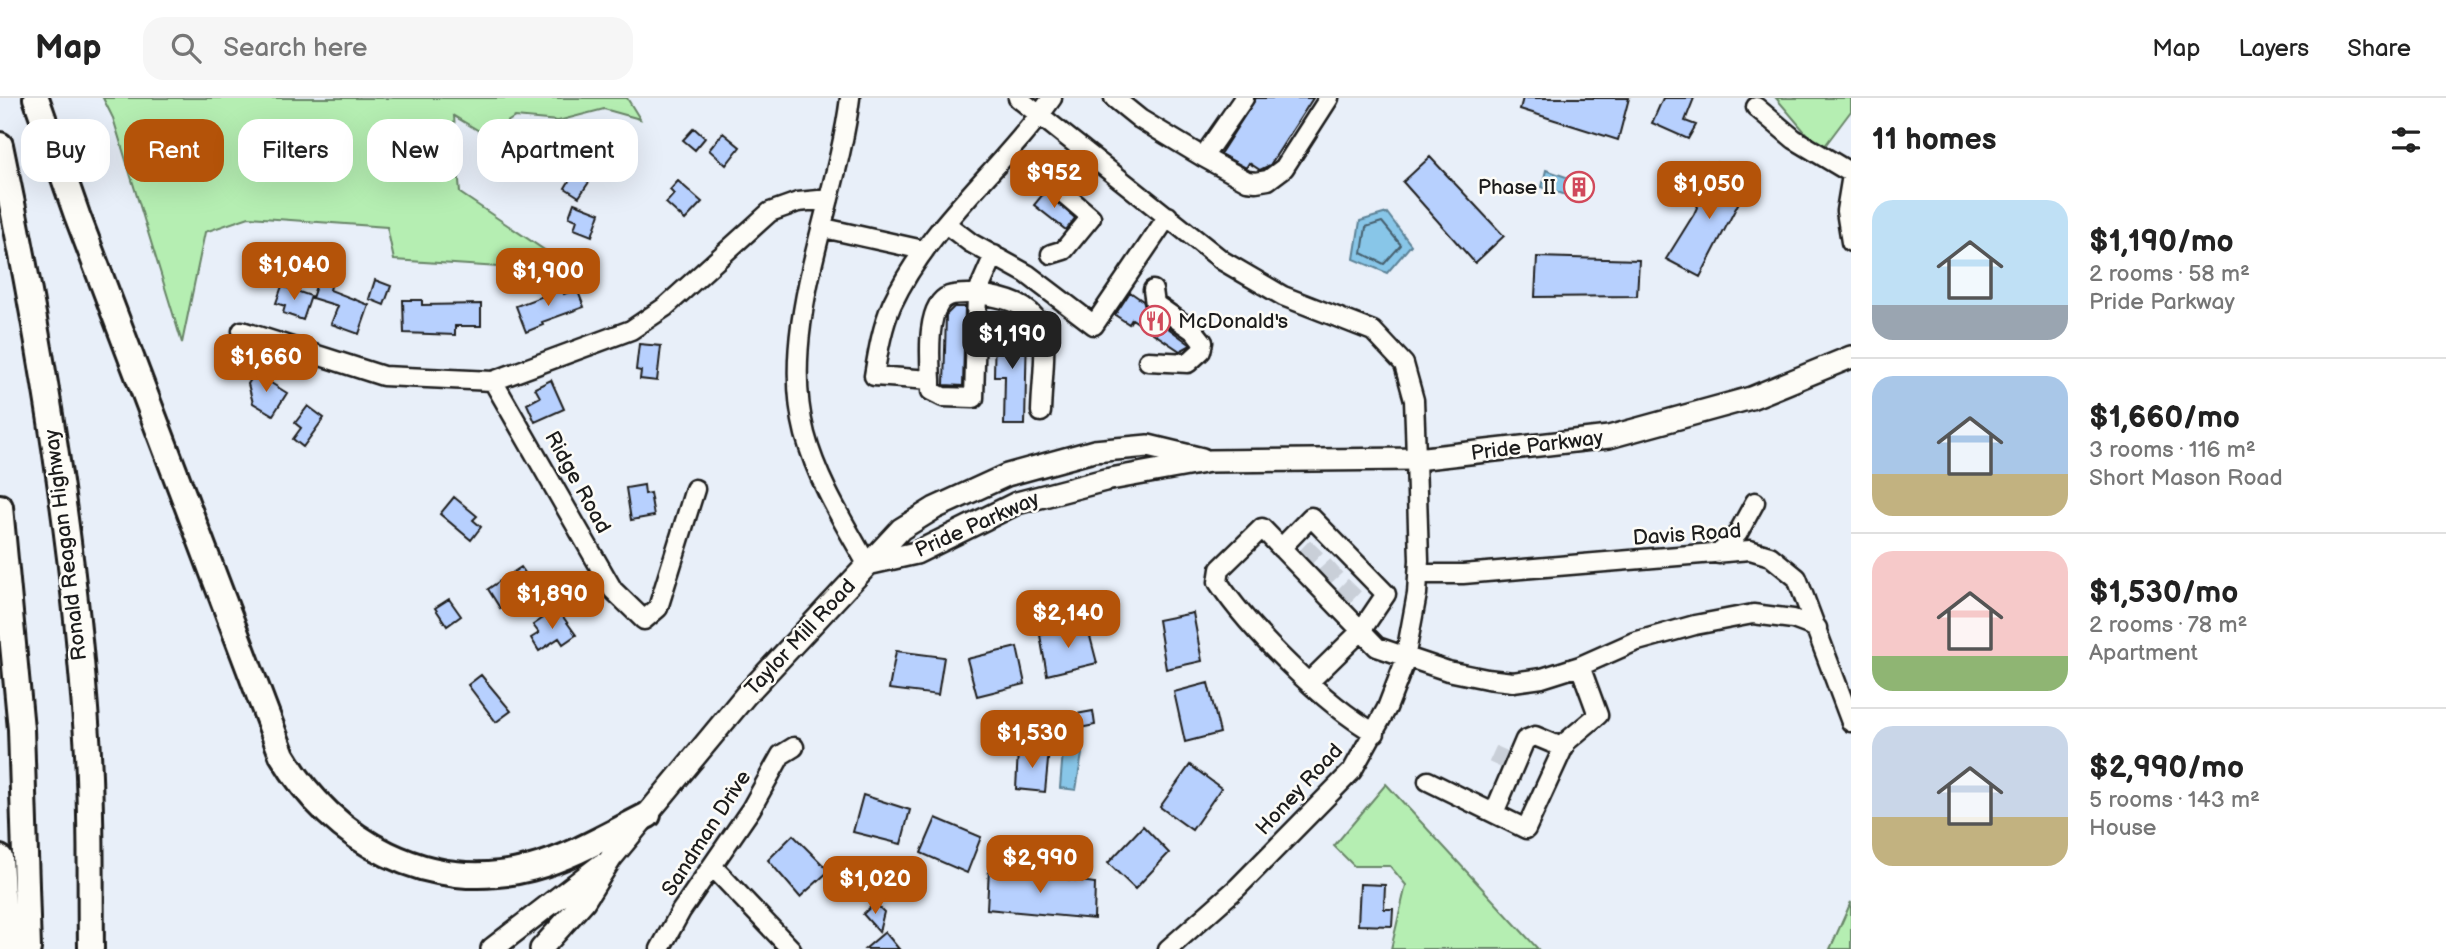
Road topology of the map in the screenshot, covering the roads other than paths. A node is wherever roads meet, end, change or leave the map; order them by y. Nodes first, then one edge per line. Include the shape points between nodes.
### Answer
1 (36, 98) edge
2 (850, 98) edge
3 (1018, 98) edge
4 (1052, 98) edge
5 (1114, 98) edge
6 (1244, 98) edge
7 (1329, 98) edge
8 (1753, 101) edge
9 (1039, 116) junction
10 (0, 145) edge
11 (1203, 157) junction
12 (1851, 173) edge
13 (1851, 181) edge
14 (1060, 182) dead end
15 (829, 199) junction
16 (1168, 216) junction
17 (946, 224) junction
18 (824, 228) junction
19 (1851, 242) edge
20 (923, 250) junction
21 (1051, 254) dead end
22 (994, 255) junction
23 (1153, 290) dead end
24 (977, 294) junction
25 (242, 331) dead end
26 (1851, 357) edge
27 (1148, 361) dead end
28 (930, 380) junction
29 (494, 381) junction
30 (1041, 412) dead end
31 (1416, 458) junction
32 (1210, 461) junction
33 (695, 489) dead end
34 (1755, 502) dead end
35 (0, 507) edge
36 (1281, 548) junction
37 (1719, 554) junction
38 (867, 564) junction
39 (1418, 574) junction
40 (1817, 628) junction
41 (1361, 631) junction
42 (1406, 658) junction
43 (1580, 666) junction
44 (1310, 681) junction
45 (1851, 722) edge
46 (1375, 733) junction
47 (1525, 740) junction
48 (1506, 746) dead end
49 (794, 747) dead end
50 (1564, 748) junction
51 (1497, 766) tunnel mouth
52 (1428, 781) dead end
53 (1502, 792) junction
54 (1494, 813) junction
55 (648, 815) junction
56 (0, 858) edge
57 (611, 858) junction
58 (713, 867) junction
59 (5, 949) edge
60 (28, 949) edge
61 (91, 949) edge
62 (492, 949) edge
63 (541, 949) edge
64 (660, 949) edge
65 (791, 949) edge
66 (1168, 949) edge

1 - 55 highway via 282,755 320,808 371,848 420,867 468,875 530,869
2 - 15 street, Taylor Mill Road
3 - 9 street, Honey Road
4 - 9 street
5 - 11 street
6 - 11 street
7 - 11 street via 1284,168 1268,180 1247,181
8 - 12 street via 1794,139
9 - 16 street, Honey Road
9 - 17 street
10 - 61 highway, Ronald Reagan Highway via 37,332 72,588 87,738
13 - 19 street via 1846,211
14 - 21 street via 1063,193 1091,217 1063,250
15 - 18 street, Taylor Mill Road
15 - 29 street via 798,202 770,212 665,307 631,330
16 - 22 street via 1094,324
16 - 31 street, Honey Road via 1254,282 1357,323 1390,345 1410,380
17 - 20 street
17 - 22 street
18 - 20 street
18 - 38 street, Taylor Mill Road via 802,309 799,389 805,434 819,471
20 - 28 street via 892,304 874,376
22 - 24 street
23 - 27 street via 1155,304 1203,342 1201,351 1188,363
24 - 28 street via 941,301 931,327
24 - 28 street via 974,398 943,397 931,391
24 - 30 street via 1021,303 1039,321 1044,336
25 - 29 street via 383,376
26 - 31 main road, Pride Parkway via 1751,398 1609,437
29 - 33 street, Ridge Road via 612,590 643,620 657,608
31 - 32 main road, Pride Parkway
31 - 39 street, Honey Road
32 - 38 main road, Pride Parkway via 1060,490 982,518 916,553
32 - 38 main road, Pride Parkway via 1148,446 1094,451 1048,462 935,508 901,528
34 - 37 street via 1738,533
35 - 60 highway via 21,729
36 - 41 street via 1301,562
36 - 41 street via 1311,517 1345,558 1386,594
36 - 44 street via 1262,528 1220,569 1218,582
37 - 39 street, Davis Road via 1462,575
37 - 40 street, Davis Road via 1750,550 1770,556 1797,578
38 - 55 main road, Taylor Mill Road via 745,696
39 - 42 street, Honey Road
40 - 43 street via 1793,619 1753,614 1634,642
40 - 45 street, Davis Road
41 - 42 street via 1377,647
41 - 44 street
42 - 43 street via 1513,682
42 - 46 street, Honey Road
43 - 50 street via 1598,715
44 - 46 street via 1351,720
46 - 66 street, Honey Road via 1352,771 1318,808
47 - 48 street
47 - 50 street via 1535,736
47 - 53 street
49 - 58 street, Sandman Drive via 781,755
50 - 54 street via 1526,829
51 - 53 street
52 - 54 street
53 - 54 street
55 - 57 main road, Taylor Mill Road
56 - 59 highway
57 - 62 main road, Taylor Mill Road
57 - 63 main road, Taylor Mill Road via 584,901
58 - 64 street, Sandman Drive
58 - 65 street

